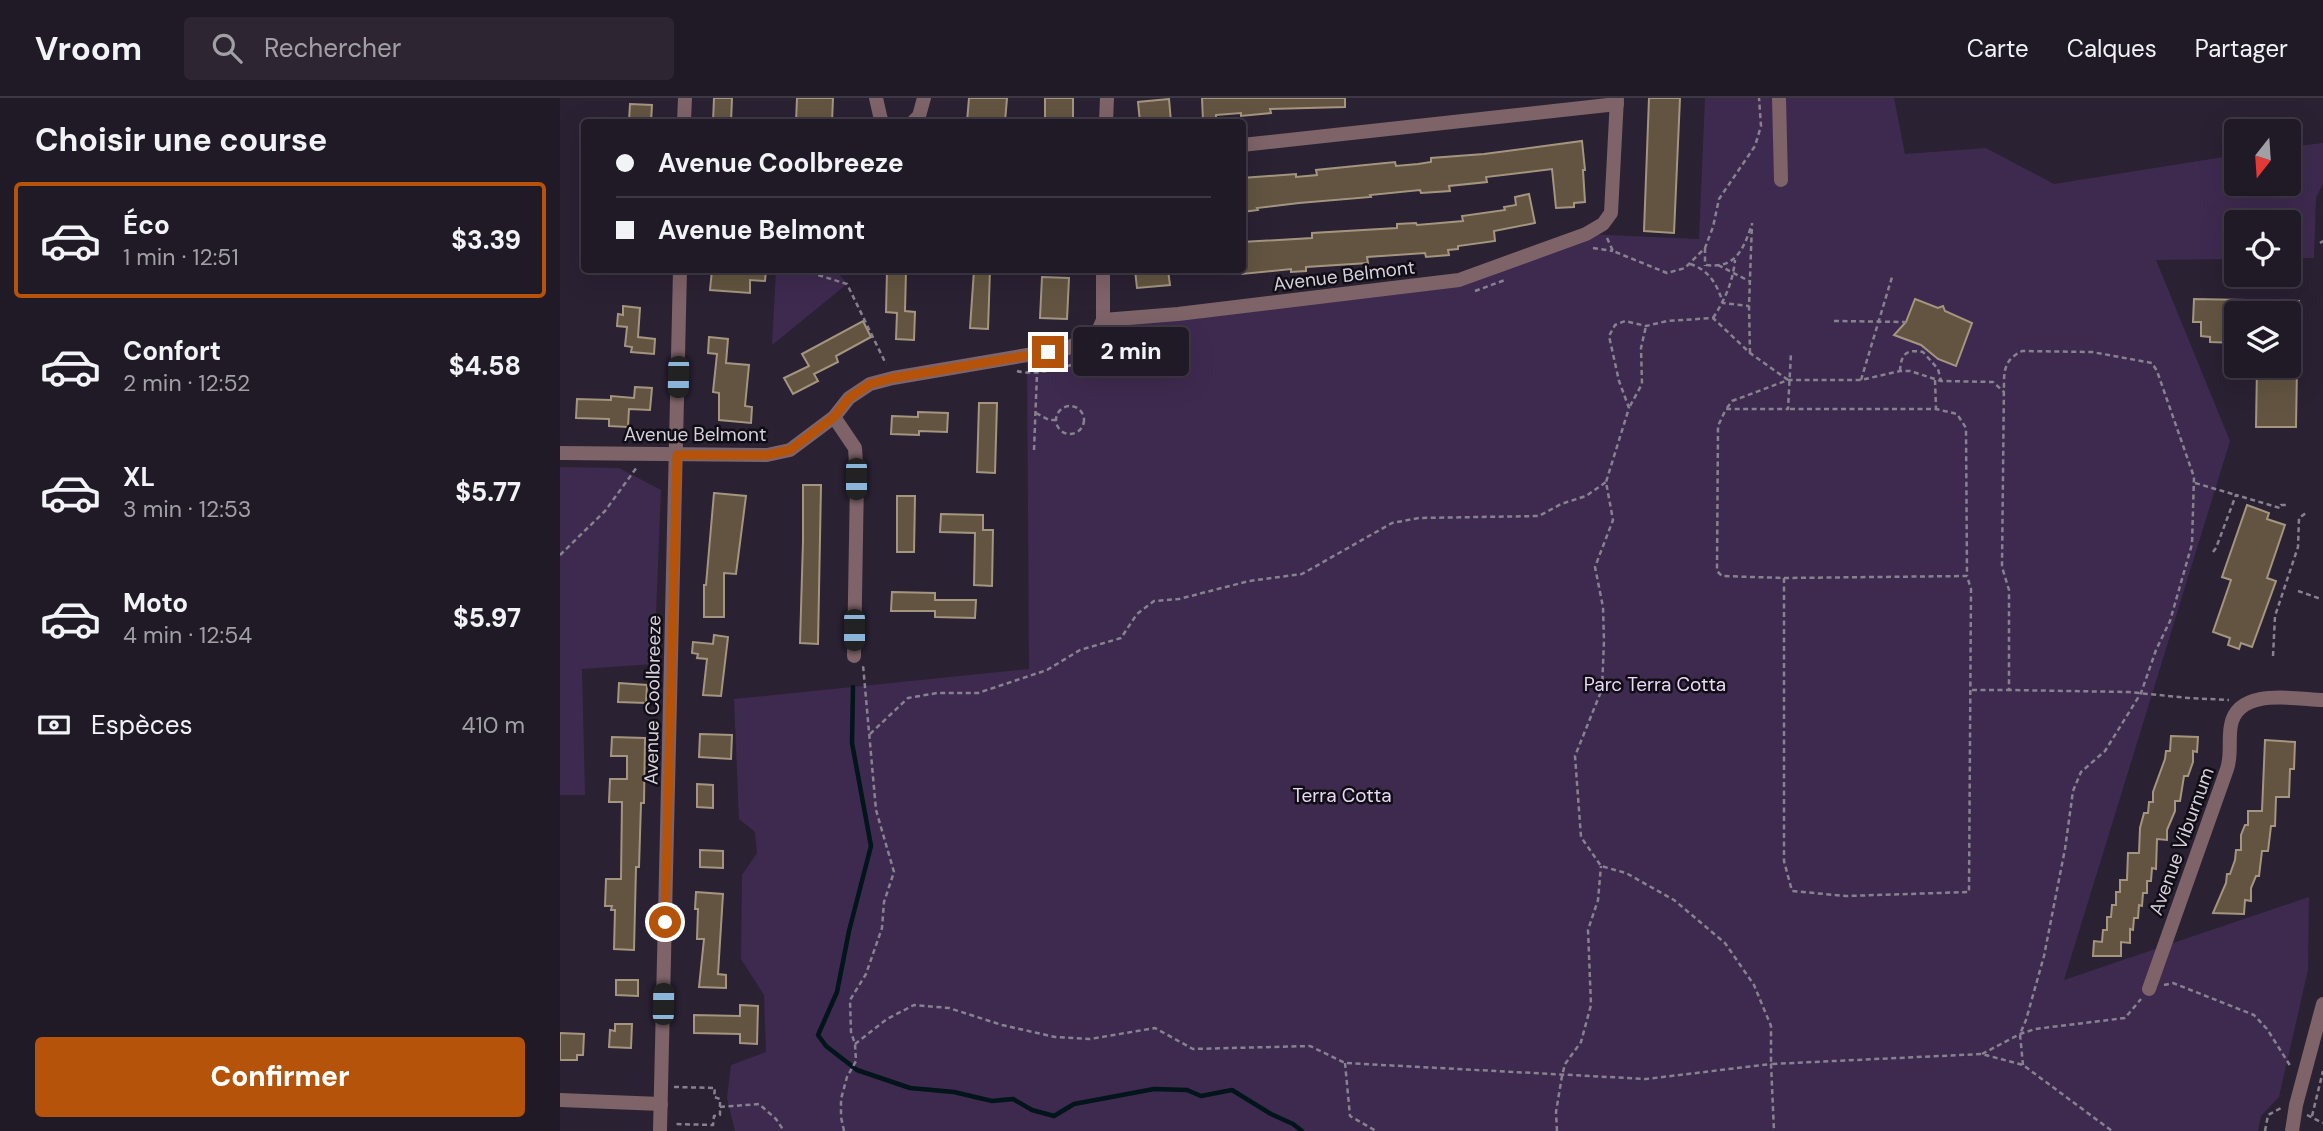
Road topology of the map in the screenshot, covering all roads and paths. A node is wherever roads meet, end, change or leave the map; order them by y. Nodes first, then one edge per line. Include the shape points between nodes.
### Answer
1 (685, 98) edge
2 (876, 98) edge
3 (924, 98) edge
4 (1107, 98) edge
5 (1759, 98) edge
6 (1779, 98) edge
7 (1617, 101) edge
8 (684, 119) edge
9 (882, 119) edge
10 (916, 119) edge
11 (1106, 119) edge
12 (1246, 145) edge
13 (1782, 180) dead end
14 (1606, 234) dead end
15 (1705, 248) junction
16 (1735, 260) junction
17 (1689, 264) junction
18 (1718, 265) junction
19 (1704, 266) junction
20 (680, 273) edge
21 (812, 273) edge
22 (1104, 273) edge
23 (1734, 273) junction
24 (1892, 277) dead end
25 (1750, 281) junction
26 (1723, 303) junction
27 (1749, 306) junction
28 (1713, 318) junction
29 (1102, 320) junction
30 (1834, 321) dead end
31 (1879, 321) junction
32 (1906, 323) dead end
33 (1646, 326) junction
34 (1750, 352) junction
35 (1791, 352) dead end
36 (1900, 371) junction
37 (1037, 373) dead end
38 (893, 378) junction
39 (1788, 380) junction
40 (1861, 380) junction
41 (1935, 380) junction
42 (1941, 381) junction
43 (2004, 392) junction
44 (1629, 408) junction
45 (1727, 409) junction
46 (1788, 409) junction
47 (1936, 409) junction
48 (1035, 413) junction
49 (834, 417) junction
50 (1056, 420) junction
51 (1034, 450) dead end
52 (560, 453) edge
53 (677, 455) junction
54 (637, 464) dead end
55 (1606, 482) junction
56 (2194, 483) junction
57 (2236, 495) junction
58 (2286, 505) dead end
59 (2307, 512) dead end
60 (2213, 552) dead end
61 (560, 555) edge
62 (1967, 576) junction
63 (1784, 578) junction
64 (2298, 591) dead end
65 (2321, 599) dead end
66 (854, 656) joint
67 (2273, 656) dead end
68 (1972, 690) junction
69 (2009, 690) junction
70 (2141, 693) junction
71 (2233, 700) dead end
72 (2323, 700) edge
73 (870, 734) junction
74 (1601, 866) junction
75 (2172, 983) dead end
76 (2149, 989) joint
77 (2323, 1004) edge
78 (2020, 1034) junction
79 (855, 1044) junction
80 (1982, 1054) junction
81 (1345, 1063) junction
82 (1770, 1064) junction
83 (2023, 1065) junction
84 (2291, 1068) dead end
85 (2323, 1071) edge
86 (1562, 1076) junction
87 (673, 1087) dead end
88 (560, 1100) edge
89 (661, 1104) junction
90 (720, 1107) junction
91 (2285, 1108) dead end
92 (2323, 1123) edge
93 (666, 1127) edge
94 (784, 1131) edge
95 (844, 1131) edge
96 (1376, 1131) edge
97 (1557, 1131) edge
98 (1774, 1131) edge
99 (2112, 1131) edge
100 (2265, 1131) edge
101 (2292, 1131) edge

1 - 8 street
2 - 9 street
3 - 10 street
4 - 11 street
5 - 15 path via 1761,126 1755,146 1719,199
6 - 13 street
7 - 12 street
7 - 29 street, Avenue Belmont via 1611,213 1586,234 1459,280
14 - 17 path via 1614,251 1667,273
15 - 17 path
15 - 19 path
16 - 18 path
16 - 23 path
16 - 25 path via 1752,223
17 - 19 path
18 - 19 path
18 - 23 path
19 - 26 path
20 - 53 street, Avenue Coolbreeze
21 - 38 path via 847,284
22 - 29 street
23 - 25 path
23 - 26 path
24 - 31 path
25 - 27 path
26 - 27 path
26 - 28 path
27 - 34 path
28 - 33 path
28 - 34 path
29 - 38 street, Avenue Belmont via 1098,331 1068,348
30 - 31 path
31 - 32 path
31 - 40 path
33 - 44 path via 1642,384
33 - 44 path via 1625,321 1615,325 1609,336
34 - 39 path
35 - 39 path
36 - 40 path
36 - 41 path
36 - 42 path via 1904,354 1923,352 1938,369
37 - 48 path
38 - 49 street, Avenue Belmont via 859,391
39 - 40 path
39 - 45 path via 1732,401
39 - 46 path
41 - 42 path
41 - 47 path
42 - 43 path via 1993,382
43 - 56 path via 2004,370 2022,351 2092,352 2151,363 2181,436
43 - 69 path via 2002,567 2009,590
44 - 55 path
45 - 46 path
45 - 63 path via 1718,426 1717,571 1722,576
46 - 47 path
47 - 62 path via 1957,414 1966,428
48 - 50 path
48 - 51 path
49 - 53 street, Avenue Belmont via 790,450 767,455
49 - 66 street via 855,448
50 - 50 path via 1067,407 1079,410 1084,421 1078,432 1066,434
52 - 53 street, Avenue Belmont
53 - 89 street, Avenue Coolbreeze
54 - 61 path via 605,511
55 - 73 path via 1539,516 1419,518 1392,523 1302,574 1154,601 1137,614 1121,638 1080,650 1047,670 978,693 908,698
55 - 74 path via 1613,520 1595,567 1603,607 1601,689 1575,756 1581,837
56 - 57 path
56 - 70 path via 2192,544 2186,569
57 - 58 path via 2280,508
57 - 60 path
59 - 67 path via 2299,518 2298,547 2275,616
62 - 63 path
62 - 68 path
63 - 68 path via 1784,861 1792,891 1846,896 1969,892
64 - 65 path
66 - 73 path via 862,662
68 - 69 path
69 - 70 path
70 - 71 path
70 - 78 path via 2105,751 2081,772 2073,791 2044,956
72 - 76 street, Avenue Viburnum via 2253,700 2235,713 2227,769
73 - 79 path via 876,810 894,872 882,928 866,974 850,1000 850,1032
74 - 82 path via 1626,873 1674,900 1725,943 1754,985 1771,1026
74 - 86 path via 1598,900 1588,930 1591,1005 1581,1042
75 - 84 path via 2254,1015
76 - 78 path via 2125,1018
77 - 101 street
78 - 80 path
78 - 83 path
79 - 81 path via 914,1005 949,1008 1055,1037 1090,1039 1155,1028 1193,1049 1310,1046
79 - 95 path via 856,1061 841,1100
80 - 82 path
80 - 83 path
81 - 86 path
81 - 96 path via 1350,1116
82 - 86 path via 1646,1079
82 - 98 path
83 - 99 path
85 - 92 path via 2312,1116
86 - 97 path
87 - 90 path via 715,1088
88 - 89 street
89 - 93 street, Avenue Coolbreeze
90 - 93 path via 713,1125
90 - 94 path via 759,1104
91 - 100 path via 2271,1112

